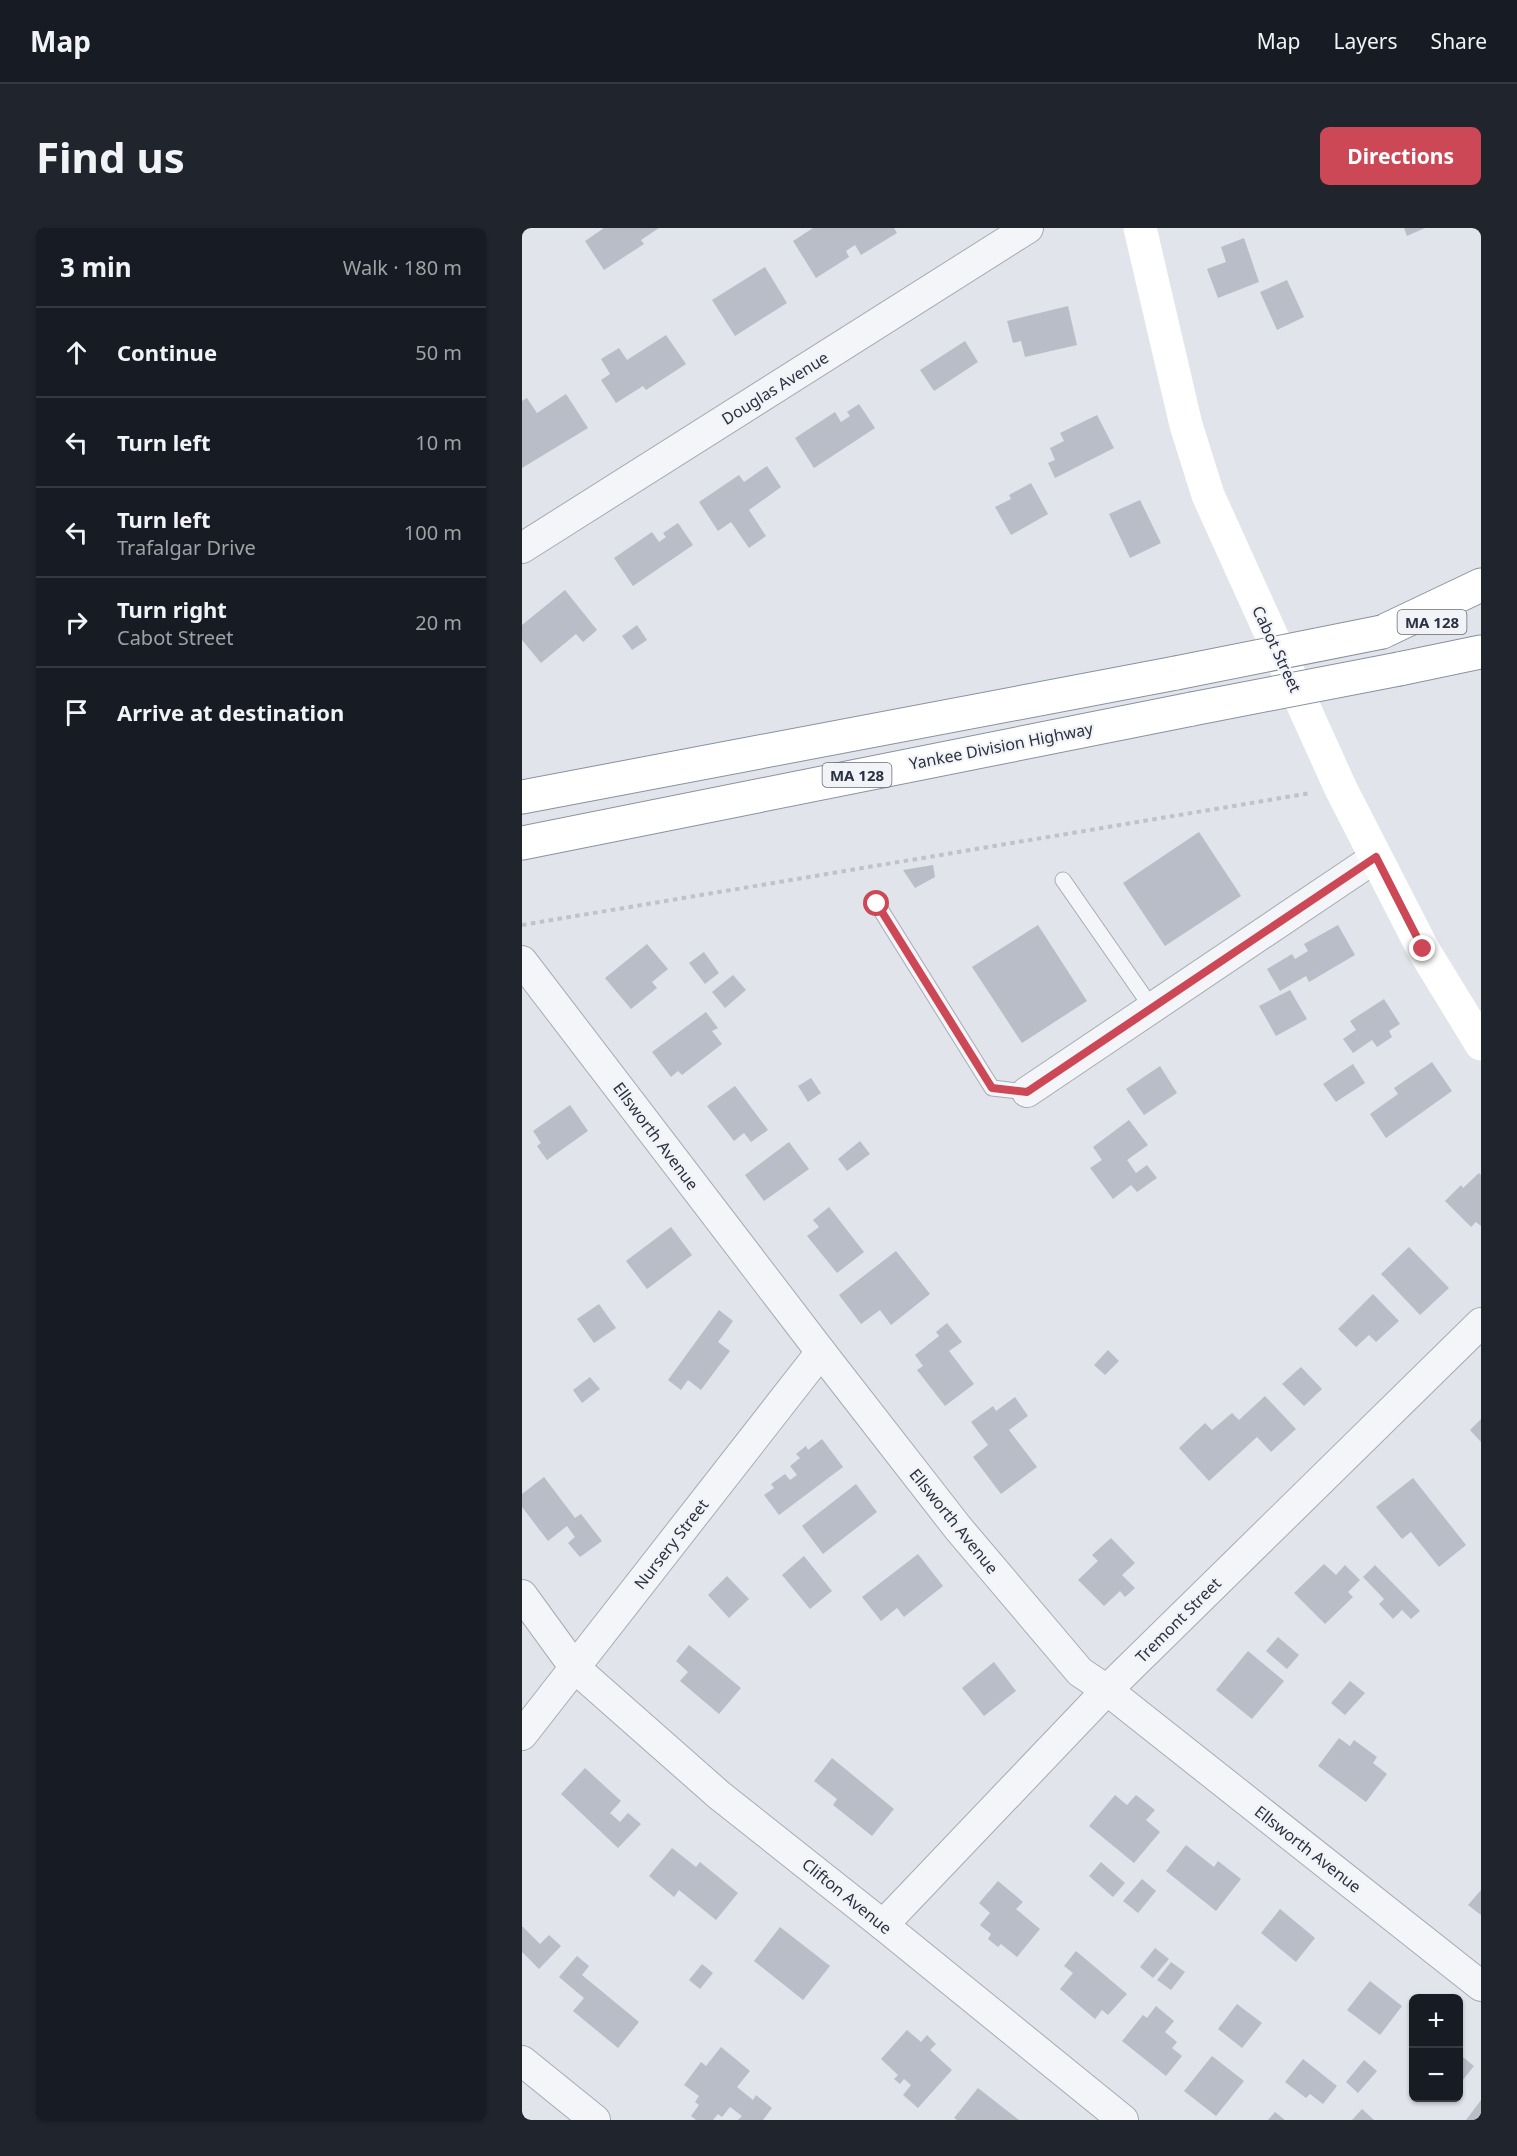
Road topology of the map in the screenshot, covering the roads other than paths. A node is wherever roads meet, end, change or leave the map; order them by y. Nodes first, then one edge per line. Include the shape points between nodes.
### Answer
1 (1028, 228) edge
2 (1140, 228) edge
3 (522, 548) edge
4 (1481, 585) edge
5 (1481, 613) edge
6 (1382, 632) junction
7 (1481, 652) edge
8 (1399, 669) junction
9 (1481, 670) edge
10 (522, 797) edge
11 (522, 843) edge
12 (1376, 857) junction
13 (1063, 880) dead end
14 (877, 904) dead end
15 (522, 961) edge
16 (1152, 1008) junction
17 (1481, 1044) edge
18 (1027, 1092) joint
19 (1481, 1323) edge
20 (820, 1352) junction
21 (522, 1595) edge
22 (575, 1668) junction
23 (1107, 1690) junction
24 (522, 1735) edge
25 (884, 1925) junction
26 (1481, 1986) edge
27 (522, 2061) edge
28 (595, 2120) edge
29 (1123, 2120) edge

1 - 3 street, Douglas Avenue
2 - 12 main road, Cabot Street via 1186,425 1208,495 1341,789
4 - 6 main road
5 - 6 main road, MA 128
6 - 10 main road, MA 128, bridge
7 - 8 main road, Yankee Division Highway / MA 128
8 - 9 main road
8 - 11 main road, Yankee Division Highway / MA 128, bridge
12 - 16 street
12 - 17 main road, Cabot Street via 1423,949
13 - 16 lane
14 - 18 lane via 992,1088
15 - 20 street, Ellsworth Avenue
16 - 18 street
19 - 23 street, Tremont Street
20 - 22 street, Nursery Street
20 - 23 street, Ellsworth Avenue via 958,1528 1080,1672
21 - 22 street, Clifton Avenue
22 - 24 street, Nursery Street
22 - 25 street, Clifton Avenue via 719,1795
23 - 25 street, Tremont Street
23 - 26 street, Ellsworth Avenue
25 - 29 street, Clifton Avenue
27 - 28 street

